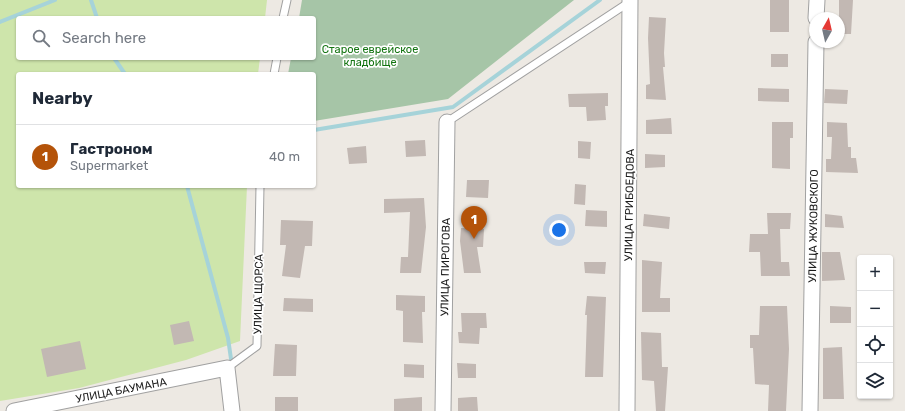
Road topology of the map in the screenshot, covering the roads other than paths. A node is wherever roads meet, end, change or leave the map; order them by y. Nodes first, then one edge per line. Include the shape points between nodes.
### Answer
1 (287, 0) edge
2 (816, 0) edge
3 (630, 1) edge
4 (816, 12) edge
5 (284, 16) edge
6 (816, 48) edge
7 (277, 60) edge
8 (274, 72) edge
9 (447, 122) joint
10 (260, 188) edge
11 (227, 368) junction
12 (14, 411) edge
13 (232, 411) edge
14 (443, 411) edge
15 (627, 411) edge
16 (810, 411) edge

1 - 5 lane
2 - 4 street
3 - 9 lane
3 - 15 street, УЛИЦА ГРИБОЕДОВА
6 - 16 street, УЛИЦА ЖУКОВСКОГО
7 - 8 lane
9 - 14 street, УЛИЦА ПИРОГОВА
10 - 11 lane, УЛИЦА ЩОРСА via 257,346
11 - 12 street, УЛИЦА БАУМАНА
11 - 13 street

